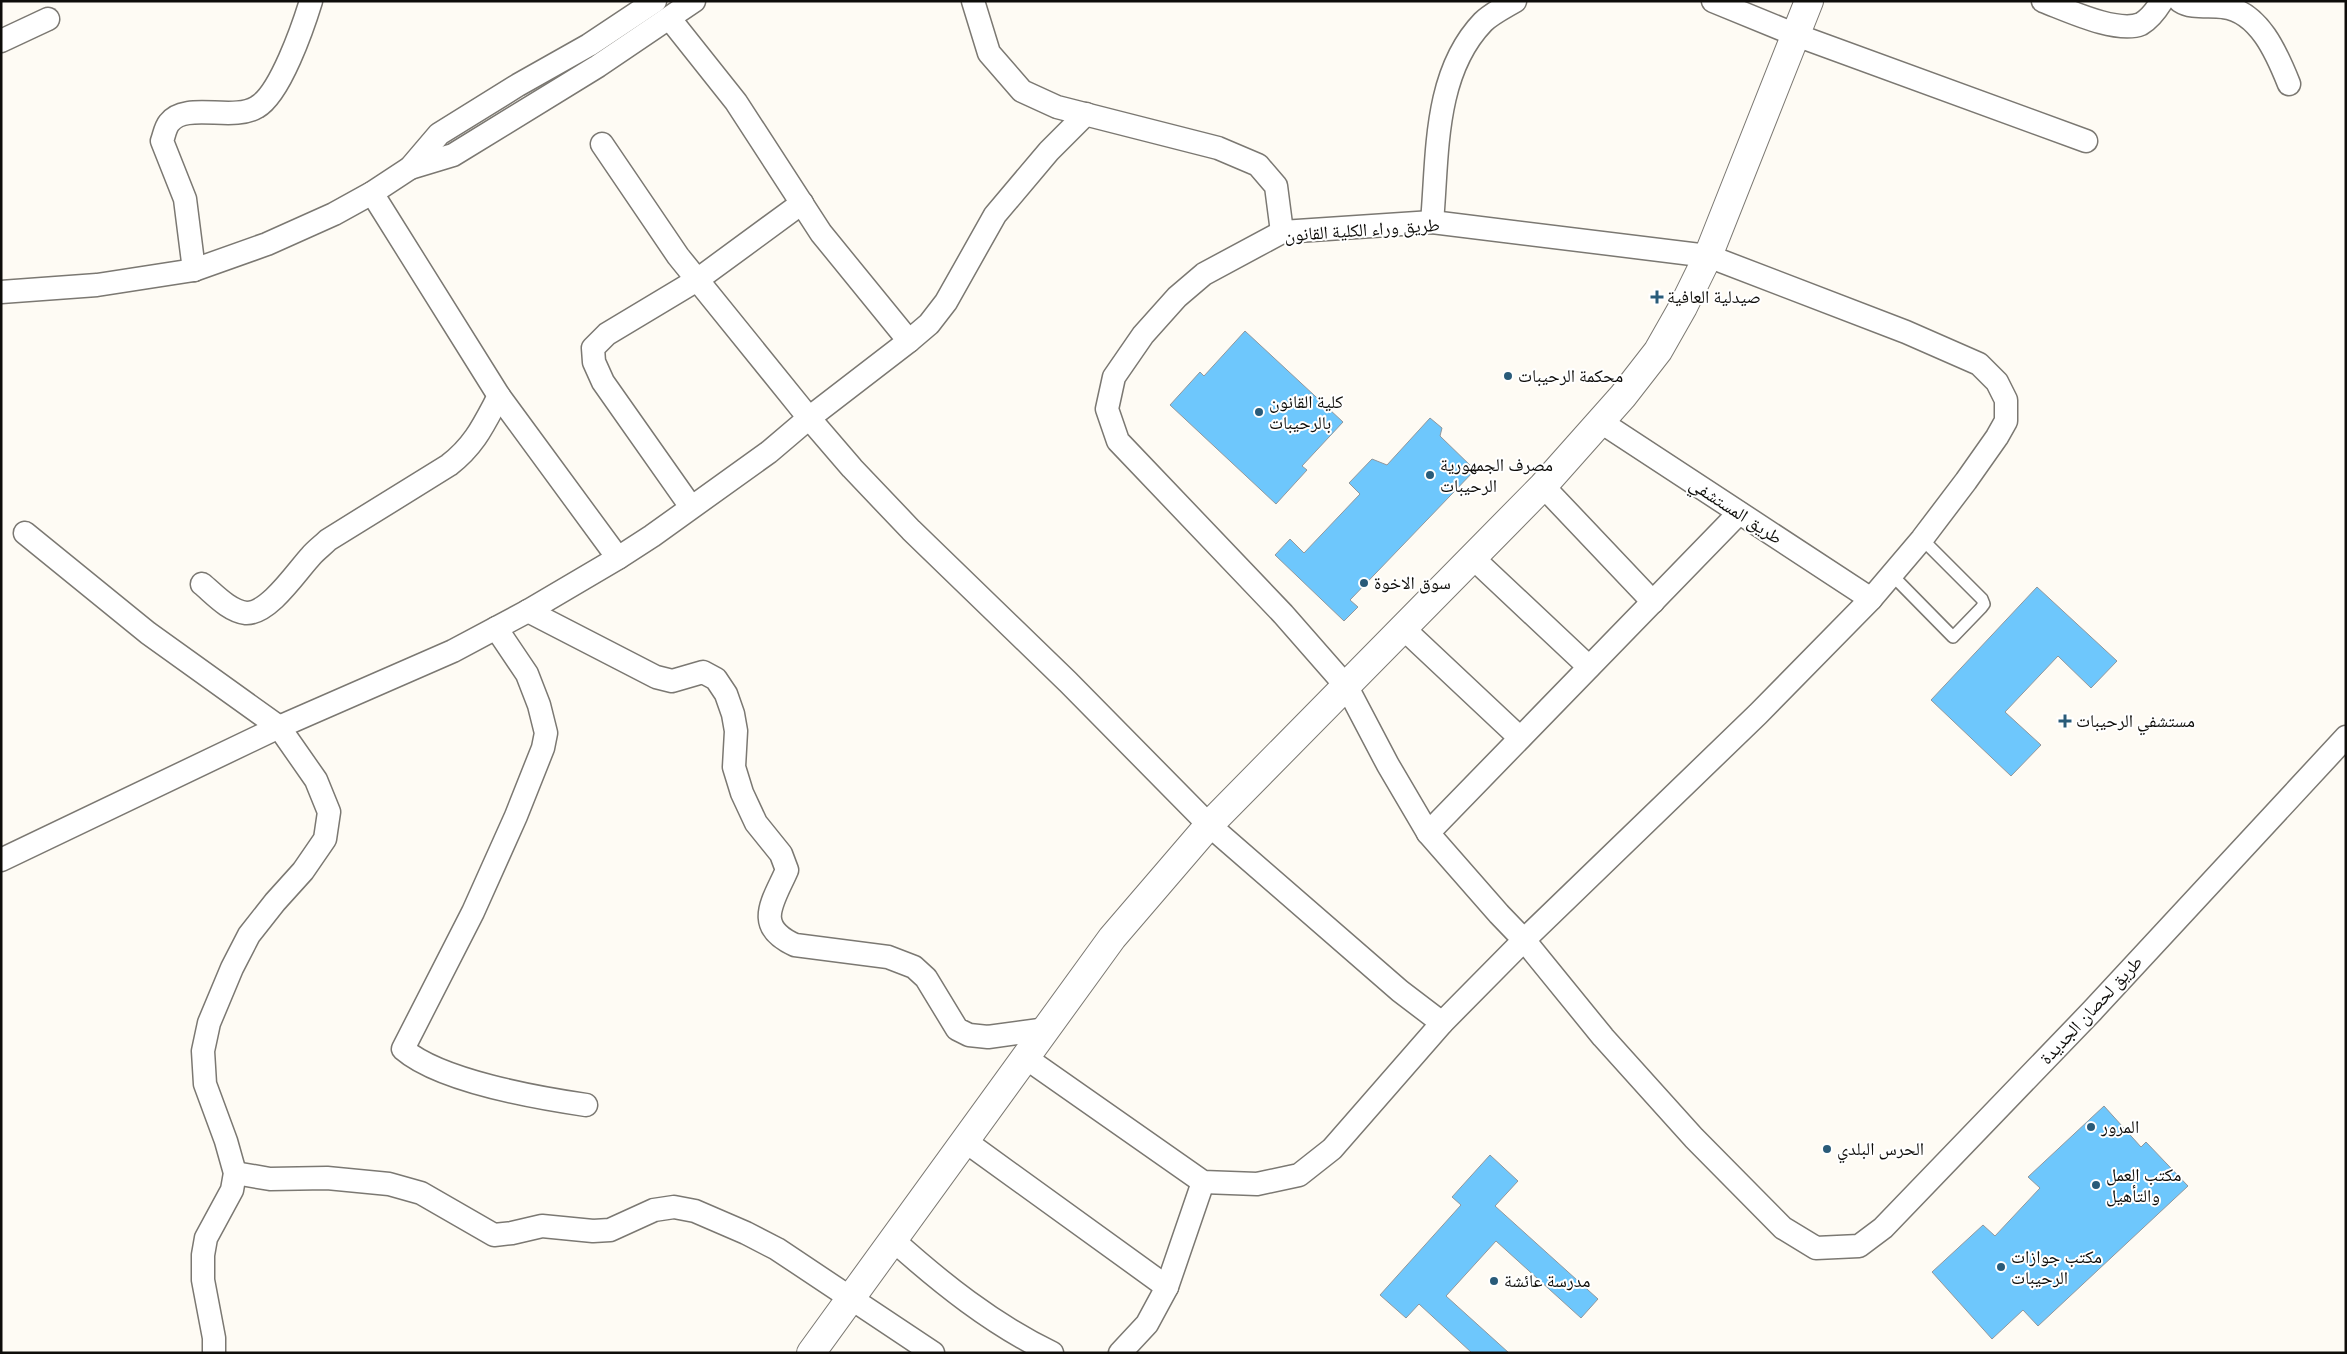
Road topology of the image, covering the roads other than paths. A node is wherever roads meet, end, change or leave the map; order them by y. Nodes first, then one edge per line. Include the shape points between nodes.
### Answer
1 (311, 1) edge
2 (655, 1) edge
3 (694, 1) edge
4 (973, 1) edge
5 (1515, 1) edge
6 (1713, 1) edge
7 (1809, 1) edge
8 (2043, 1) edge
9 (2162, 1) edge
10 (2180, 1) edge
11 (48, 18) dead end
12 (670, 19) junction
13 (1796, 34) junction
14 (1, 41) edge
15 (2289, 84) dead end
16 (1086, 114) junction
17 (2086, 141) dead end
18 (602, 144) dead end
19 (410, 168) junction
20 (372, 193) junction
21 (802, 204) junction
22 (1432, 222) junction
23 (1282, 232) junction
24 (1708, 256) junction
25 (194, 270) junction
26 (697, 280) junction
27 (1, 292) edge
28 (909, 341) junction
29 (500, 396) junction
30 (809, 418) junction
31 (1601, 422) junction
32 (1543, 486) junction
33 (691, 508) junction
34 (1739, 513) junction
35 (25, 533) dead end
36 (1922, 539) junction
37 (618, 558) junction
38 (1473, 558) junction
39 (1891, 574) junction
40 (202, 584) dead end
41 (1871, 599) junction
42 (1653, 602) junction
43 (528, 611) junction
44 (496, 628) junction
45 (1404, 629) junction
46 (1589, 667) junction
47 (1347, 686) junction
48 (279, 727) junction
49 (2346, 737) edge
50 (1520, 738) junction
51 (1209, 825) junction
52 (1428, 833) junction
53 (1, 860) edge
54 (1524, 940) junction
55 (1442, 1022) junction
56 (1047, 1029) junction
57 (1026, 1058) junction
58 (586, 1105) dead end
59 (965, 1141) junction
60 (235, 1173) junction
61 (1203, 1182) junction
62 (892, 1239) junction
63 (1816, 1248) joint
64 (1167, 1287) junction
65 (850, 1298) junction
66 (214, 1353) edge
67 (811, 1353) edge
68 (934, 1353) edge
69 (1052, 1353) edge
70 (1120, 1353) edge

1 - 25 street via 275,89 257,107 234,114 181,113 169,123 162,141 185,198
2 - 19 street via 589,45 439,134
3 - 12 street
4 - 16 street via 989,53 1022,90 1057,107
5 - 22 street via 1483,21 1452,69 1441,114
6 - 13 street
7 - 13 main road
8 - 9 street via 2116,26 2129,27 2141,24
10 - 15 street via 2240,12 2266,37
11 - 14 street
12 - 19 street via 548,98 453,154
12 - 21 street via 736,102
13 - 17 street
13 - 24 main road
16 - 23 street via 1218,148 1258,165 1276,186
16 - 28 street via 1048,151 995,215 946,302 929,324
18 - 26 street
19 - 20 street
20 - 25 street via 267,244
20 - 29 street
21 - 26 street
21 - 28 street
22 - 23 street, طريق وراء الكلية القانون
22 - 24 street, طريق وراء الكلية القانون
23 - 47 street, طريق وراء الكلية القانون via 1210,270 1178,297 1142,335 1114,376 1107,409 1118,441
24 - 31 main road via 1658,351
24 - 36 street, طريق وراء الكلية القانون via 1915,336 1979,364 1997,382 2006,400 2006,422
25 - 27 street via 96,285
26 - 30 street
26 - 33 street via 607,334 593,348 594,362 604,382
28 - 30 street
29 - 37 street
29 - 40 street via 475,441 462,455 328,540 288,584 258,610 247,613 232,609
30 - 33 street via 769,452
30 - 51 street via 911,530
31 - 32 main road
31 - 34 street, طريق المستشفي
32 - 38 main road
32 - 42 street
33 - 37 street
34 - 41 street, طريق المستشفي
34 - 42 street
35 - 48 street via 148,633
36 - 39 street, طريق وراء الكلية القانون
36 - 39 lane via 1982,599 1984,604 1981,608 1953,637
37 - 43 street
38 - 45 main road
38 - 46 street
39 - 41 street, طريق وراء الكلية القانون
41 - 54 street, طريق وراء الكلية القانون via 1758,714
42 - 46 street
43 - 44 street
43 - 56 street via 656,676 672,681 703,672 716,679 733,714 736,731 734,767 742,793 756,823 781,854 787,870 769,912 773,929 781,939 795,945 888,957 914,967 926,978 957,1029 969,1035 988,1037
44 - 48 street via 453,651
44 - 58 street via 527,674 540,705 546,733 543,748 473,912 403,1049 430,1065 463,1078 539,1098
45 - 47 main road
45 - 50 street
46 - 50 street
47 - 51 main road
47 - 52 street, طريق وراء الكلية القانون
48 - 53 street
48 - 60 street via 316,780 329,812 325,839 303,871 249,935 209,1023 203,1051 205,1084
49 - 63 street, طريق لحصان الجديدة via 2098,1004 1883,1228 1859,1246
50 - 52 street
51 - 55 street via 1400,991
51 - 56 main road via 1112,938
52 - 54 street, طريق وراء الكلية القانون
54 - 55 street, طريق وراء الكلية القانون
54 - 63 street, طريق وراء الكلية القانون via 1603,1037 1694,1138 1783,1228
55 - 61 street, طريق وراء الكلية القانون via 1332,1149 1299,1175 1257,1184
56 - 57 main road
57 - 59 main road
57 - 61 street
59 - 62 main road
59 - 64 street
60 - 65 street via 270,1179 327,1178 389,1184 421,1193 494,1235 542,1226 593,1232 610,1230 654,1210 674,1207 695,1211 777,1249
60 - 66 street via 232,1190 206,1238 202,1255
61 - 64 street
62 - 65 main road
62 - 69 street via 984,1314
64 - 70 street via 1147,1324
65 - 67 main road
65 - 68 street

